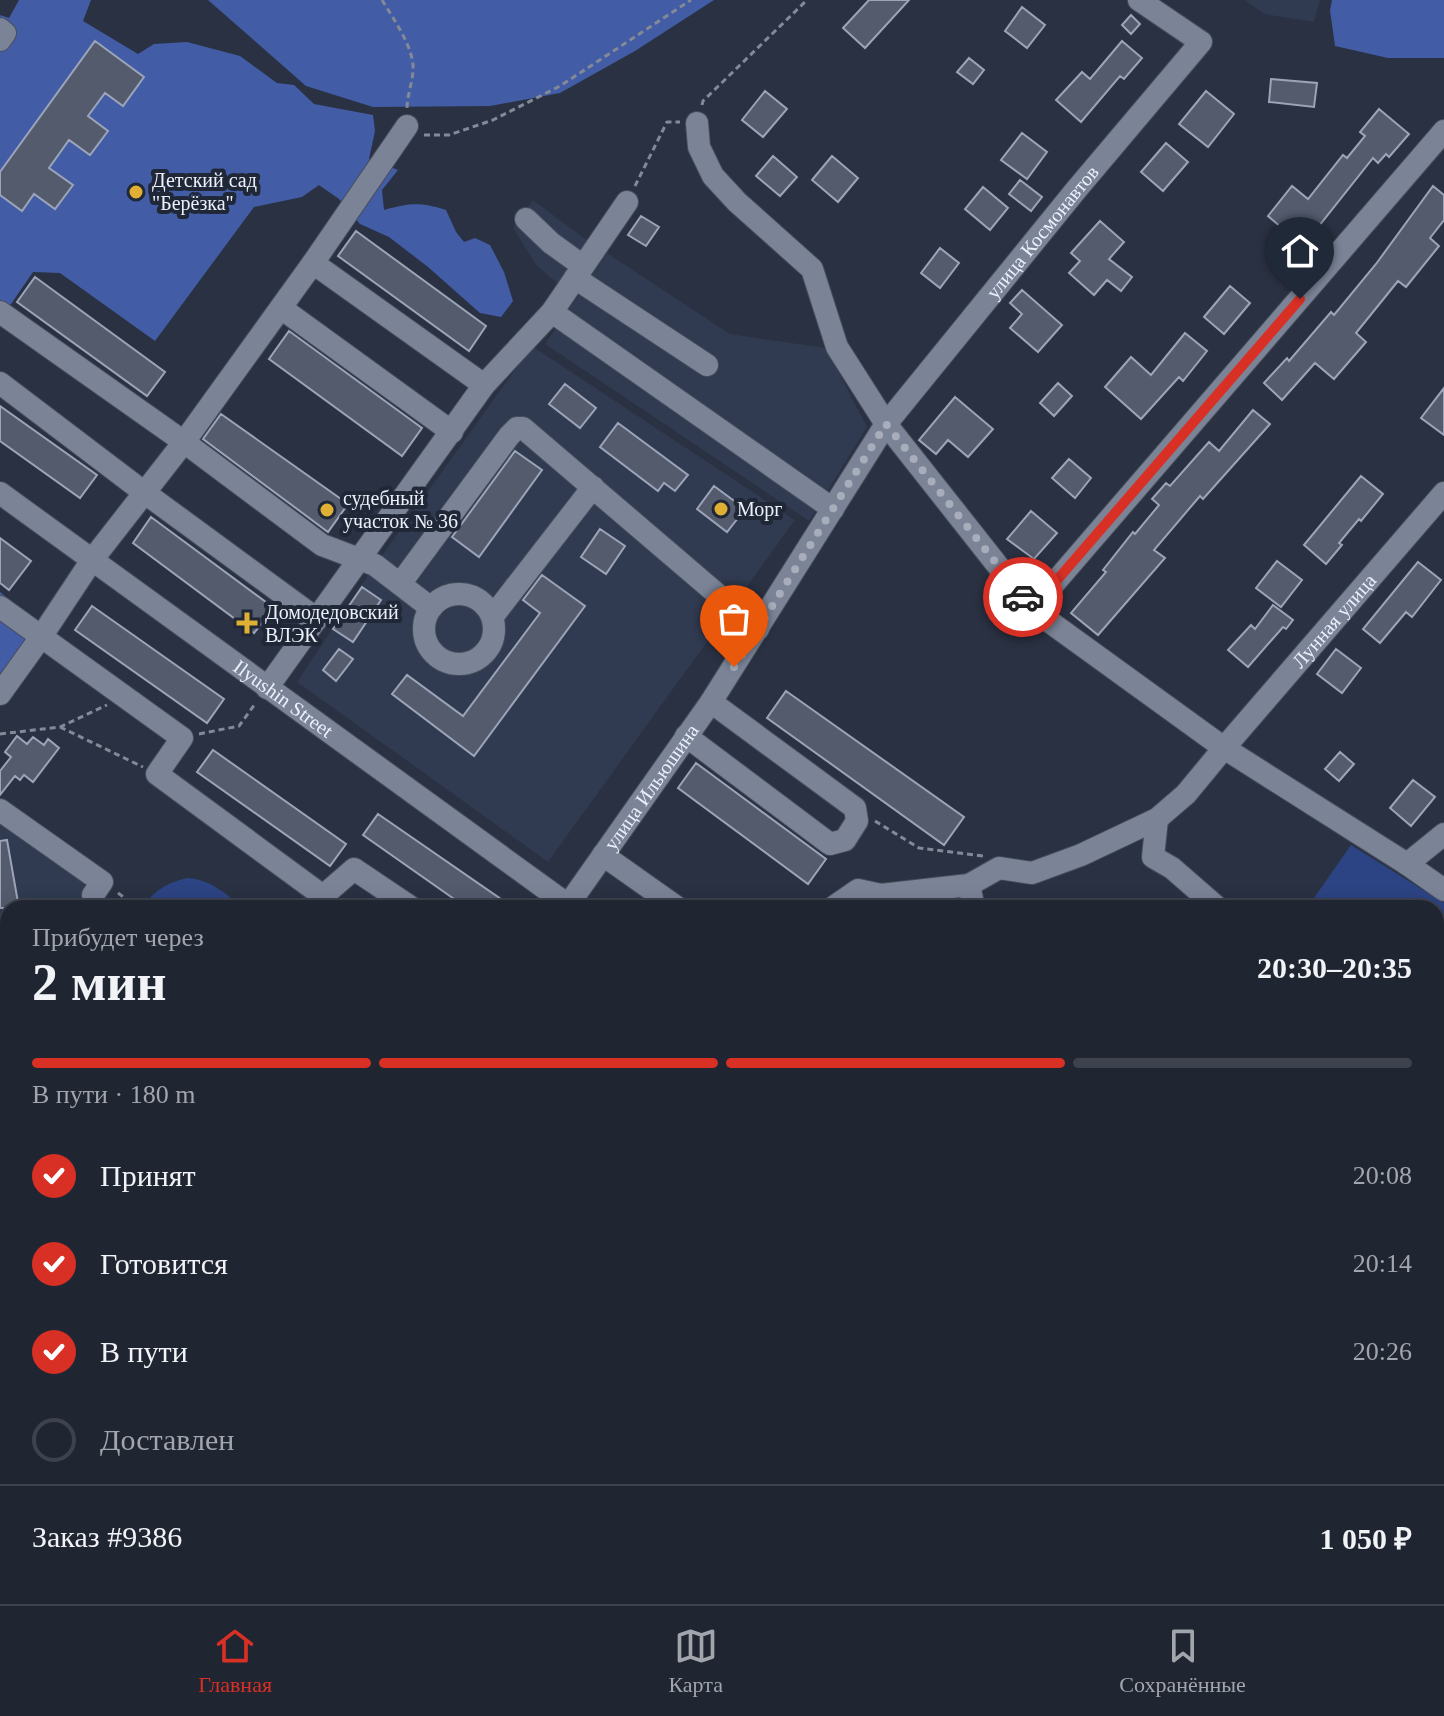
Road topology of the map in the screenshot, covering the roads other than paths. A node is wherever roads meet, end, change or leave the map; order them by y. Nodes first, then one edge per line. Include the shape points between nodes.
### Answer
1 (1139, 0) edge
2 (0, 29) edge
3 (0, 40) edge
4 (697, 123) road end
5 (407, 126) road end
6 (1444, 131) edge
7 (627, 202) road end
8 (526, 219) dead end
9 (313, 263) junction
10 (579, 272) junction
11 (281, 308) junction
12 (552, 312) junction
13 (3, 321) edge
14 (707, 365) dead end
15 (0, 383) edge
16 (484, 385) junction
17 (886, 424) junction
18 (452, 432) junction
19 (184, 442) junction
20 (593, 487) junction
21 (0, 493) edge
22 (145, 493) junction
23 (1444, 493) edge
24 (833, 509) junction
25 (359, 559) junction
26 (92, 560) junction
27 (400, 584) junction
28 (0, 607) edge
29 (431, 608) junction
30 (1032, 609) junction
31 (493, 616) junction
32 (317, 619) junction
33 (758, 629) junction
34 (41, 637) junction
35 (4, 679) edge
36 (267, 688) junction
37 (711, 702) junction
38 (686, 736) junction
39 (1224, 748) junction
40 (0, 810) edge
41 (1157, 819) junction
42 (1444, 834) edge
43 (603, 855) junction
44 (1407, 864) junction
45 (969, 885) junction
46 (1444, 890) edge
47 (94, 900) edge
48 (400, 900) edge
49 (559, 900) edge
50 (571, 900) edge
51 (667, 900) edge
52 (844, 900) edge
53 (972, 900) edge
54 (1209, 900) edge

1 - 17 street, улица Космонавтов via 1201,42
2 - 3 street via 5,33
4 - 17 street via 699,147 713,176 812,269 837,347
5 - 9 street
6 - 30 street
7 - 10 street
8 - 10 street
9 - 11 street
9 - 16 street
10 - 12 street
10 - 14 street
11 - 18 street
11 - 19 street
12 - 16 street
12 - 24 street
13 - 19 street
15 - 22 street
16 - 18 street
17 - 24 street, улица Ильюшина
17 - 30 street
18 - 25 street
19 - 22 street
19 - 25 street via 322,545
20 - 27 street via 517,428
20 - 31 street
20 - 33 street
21 - 26 street, Ilyushin Street
22 - 26 street
22 - 32 street
23 - 39 street, Лунная улица
24 - 33 street, улица Ильюшина
25 - 27 street
25 - 32 street
26 - 34 street
26 - 36 street, Ilyushin Street
27 - 29 street
28 - 34 street
29 - 31 street via 446,596 462,593 483,602
29 - 31 street via 425,639 432,652 457,665 487,652 494,640
30 - 39 street
32 - 36 street
33 - 37 street, улица Ильюшина
34 - 35 street
34 - 48 street via 182,738 157,774 323,896 354,869
36 - 49 street, Ilyushin Street
37 - 38 street, улица Ильюшина
37 - 38 street via 855,808 857,821 845,840 830,844
38 - 43 street, улица Ильюшина
39 - 41 street, Лунная улица
39 - 44 street
40 - 47 street via 102,882
41 - 45 street, Лунная улица via 1032,873 999,868
41 - 54 street via 1153,857
42 - 44 street
43 - 50 street, улица Ильюшина
43 - 51 street
44 - 46 street
45 - 52 street via 881,895 858,890
45 - 53 street

